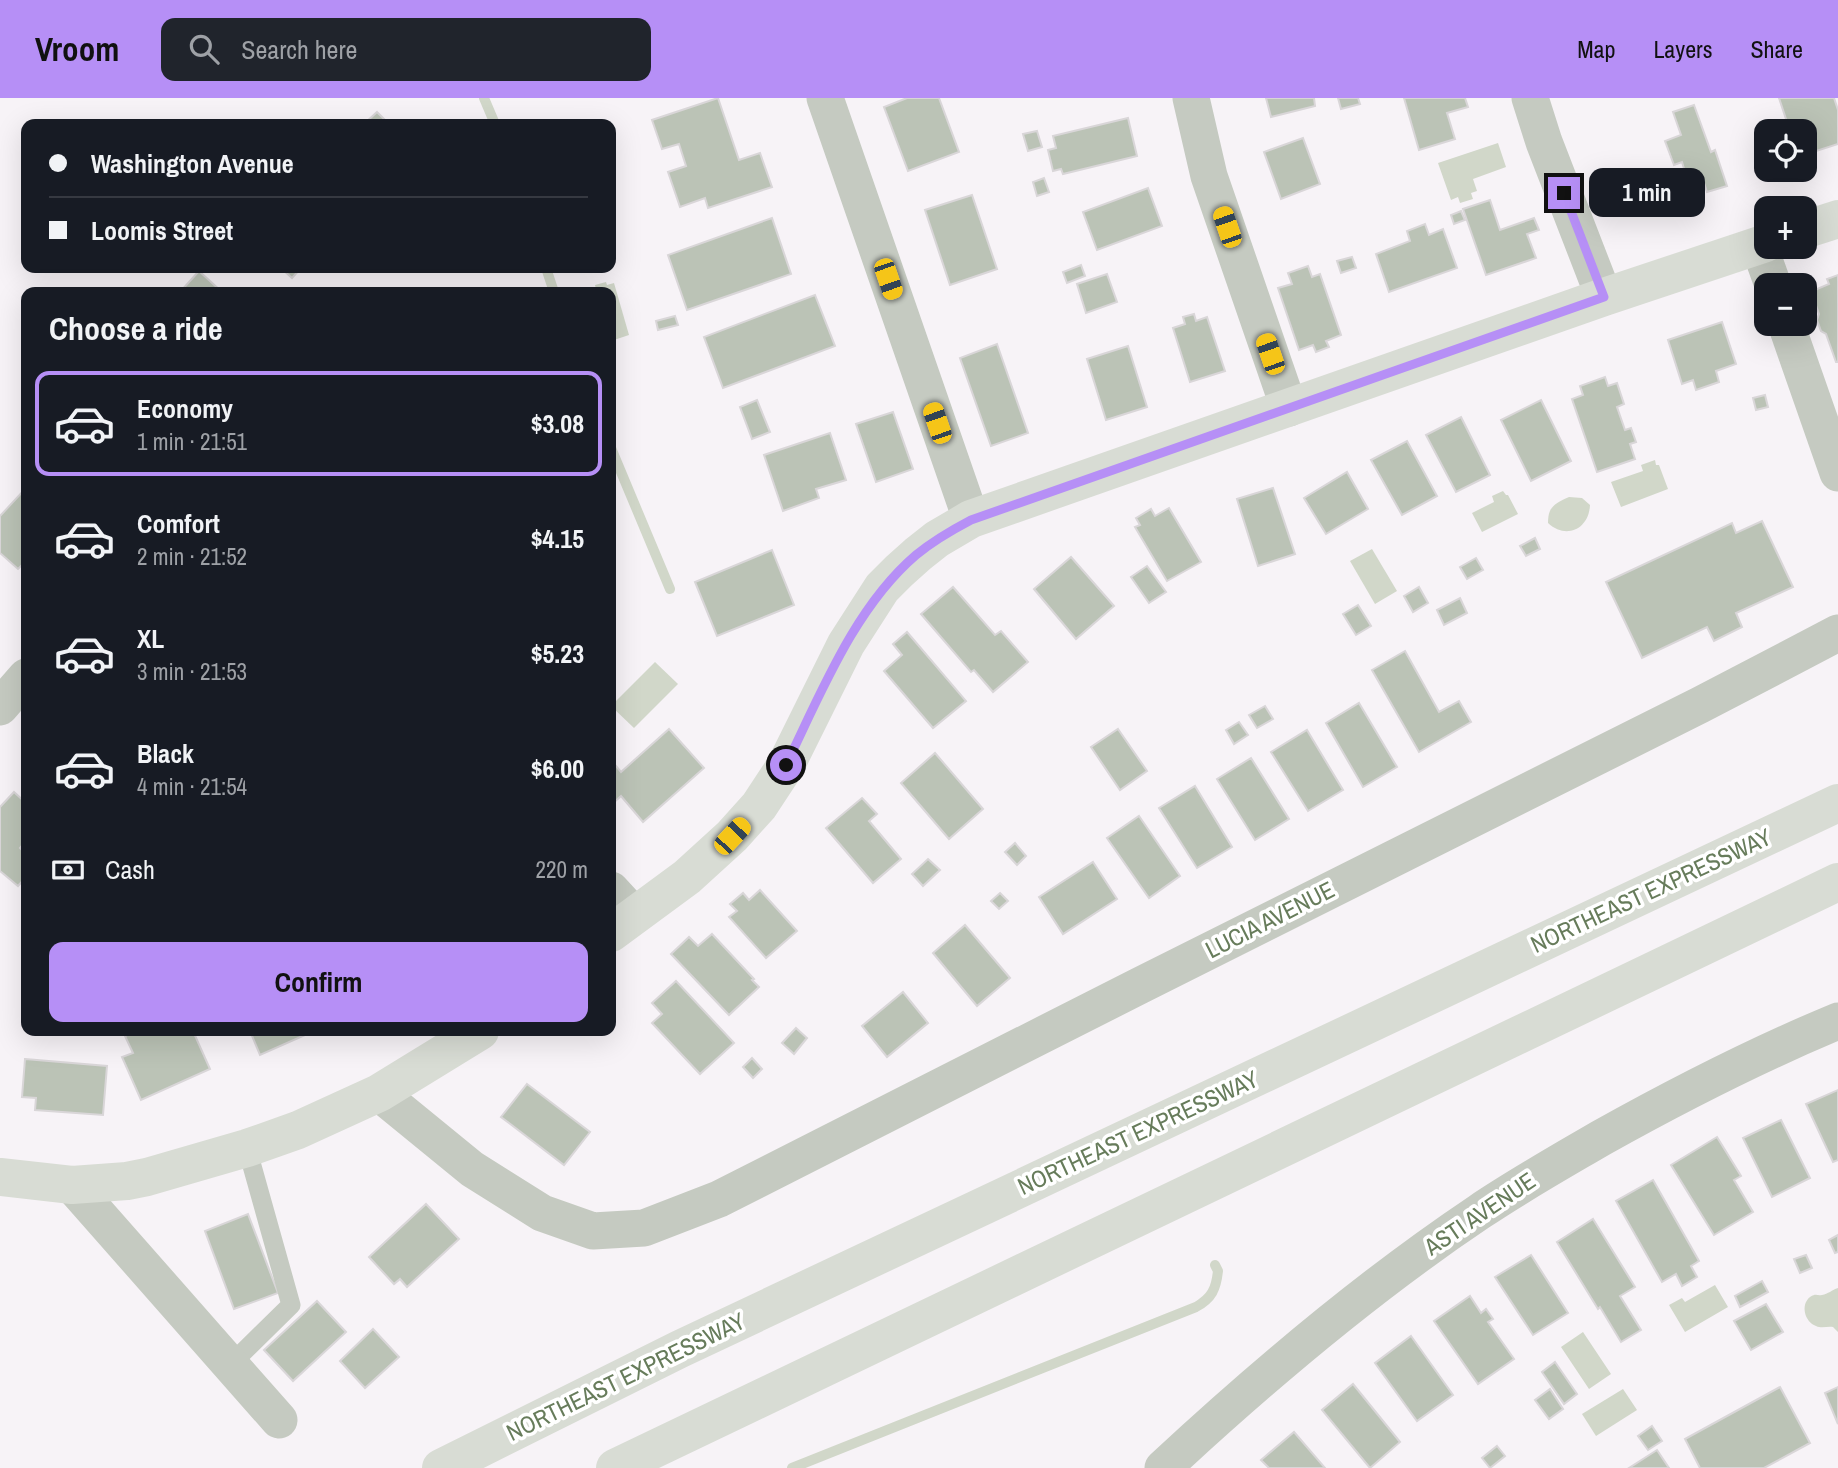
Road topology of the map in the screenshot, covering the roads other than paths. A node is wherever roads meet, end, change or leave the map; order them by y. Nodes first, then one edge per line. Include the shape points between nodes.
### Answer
1 (824, 98) edge
2 (1191, 98) edge
3 (1530, 98) edge
4 (1838, 219) edge
5 (1817, 226) edge
6 (1754, 248) edge
7 (1604, 297) junction
8 (1790, 336) edge
9 (1289, 408) junction
10 (1838, 473) edge
11 (971, 520) junction
12 (1838, 633) edge
13 (21, 683) edge
14 (0, 707) edge
15 (1838, 803) edge
16 (1838, 882) edge
17 (618, 913) edge
18 (1838, 1021) edge
19 (472, 1036) edge
20 (379, 1093) junction
21 (247, 1148) junction
22 (0, 1177) edge
23 (72, 1185) junction
24 (230, 1365) junction
25 (279, 1420) dead end
26 (441, 1468) edge
27 (615, 1468) edge
28 (1163, 1468) edge

1 - 11 street
2 - 9 street via 1209,176
3 - 7 street
4 - 5 main road
6 - 7 main road
7 - 9 main road
8 - 10 street
9 - 11 main road
11 - 17 main road via 937,539 883,588 846,644 786,765 759,806 687,877
12 - 20 street, LUCIA AVENUE via 719,1199 644,1228 593,1231 542,1213 472,1169
13 - 14 street
15 - 26 main road, NORTHEAST EXPRESSWAY via 680,1349
16 - 27 main road
18 - 28 street, ASTI AVENUE via 1646,1113 1477,1213 1272,1370
19 - 20 main road
20 - 21 main road
21 - 23 main road via 147,1177
21 - 24 lane via 291,1305
22 - 23 main road
23 - 24 street
24 - 25 street

